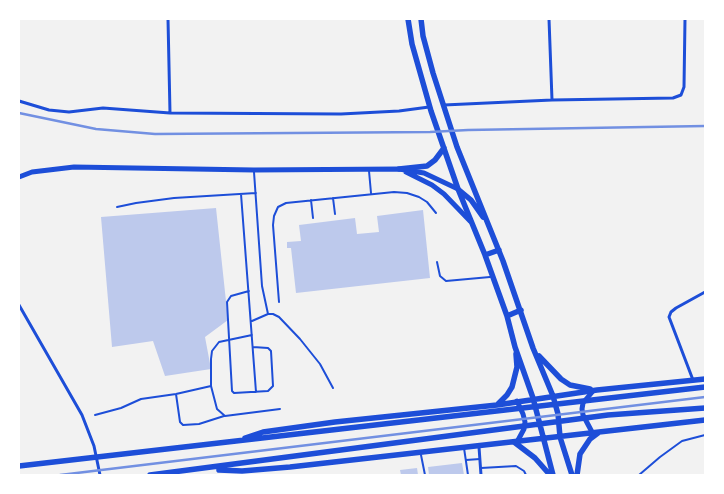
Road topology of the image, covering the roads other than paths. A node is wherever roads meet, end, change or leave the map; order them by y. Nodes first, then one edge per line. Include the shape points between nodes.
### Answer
1 (168, 19) edge
2 (408, 19) edge
3 (421, 19) edge
4 (549, 19) edge
5 (685, 19) edge
6 (19, 100) edge
7 (552, 100) junction
8 (443, 105) junction
9 (430, 106) junction
10 (170, 113) junction
11 (444, 148) junction
12 (368, 169) junction
13 (399, 169) junction
14 (254, 170) junction
15 (19, 177) edge
16 (458, 189) junction
17 (256, 193) junction
18 (241, 194) junction
19 (371, 194) junction
20 (333, 198) junction
21 (311, 200) junction
22 (117, 207) dead end
23 (436, 213) dead end
24 (335, 214) dead end
25 (314, 218) dead end
26 (471, 222) junction
27 (491, 232) junction
28 (499, 250) junction
29 (485, 255) junction
30 (437, 262) dead end
31 (492, 276) junction
32 (249, 291) junction
33 (705, 292) edge
34 (279, 302) dead end
35 (19, 305) edge
36 (521, 310) junction
37 (268, 314) junction
38 (506, 316) junction
39 (251, 322) junction
40 (252, 335) junction
41 (229, 339) junction
42 (253, 347) junction
43 (515, 347) junction
44 (534, 348) junction
45 (705, 380) edge
46 (693, 381) junction
47 (212, 386) junction
48 (705, 387) edge
49 (333, 388) dead end
50 (595, 391) junction
51 (256, 392) junction
52 (176, 394) junction
53 (552, 396) junction
54 (533, 398) junction
55 (516, 401) junction
56 (497, 405) junction
57 (705, 408) edge
58 (280, 410) dead end
59 (95, 415) dead end
60 (225, 416) junction
61 (705, 420) edge
62 (600, 431) junction
63 (592, 432) junction
64 (705, 435) edge
65 (560, 437) junction
66 (543, 439) junction
67 (515, 442) junction
68 (229, 443) junction
69 (479, 446) junction
70 (464, 448) junction
71 (421, 452) junction
72 (480, 459) junction
73 (466, 460) junction
74 (19, 466) edge
75 (481, 468) junction
76 (202, 469) junction
77 (171, 474) edge
78 (100, 475) edge
79 (150, 475) edge
80 (424, 475) edge
81 (468, 475) edge
82 (481, 475) edge
83 (526, 475) edge
84 (552, 475) edge
85 (572, 475) edge
86 (577, 475) edge
87 (639, 475) edge

1 - 10 street
2 - 9 main road
3 - 8 main road
4 - 7 street
5 - 7 street via 684,87 681,95 673,98
6 - 10 street via 58,111 103,108
7 - 8 street
8 - 27 main road
9 - 10 street via 398,112 341,114
9 - 11 main road
11 - 13 main road via 427,166
11 - 16 main road
12 - 13 main road
12 - 14 main road
12 - 19 lane
13 - 16 main road via 432,176
13 - 26 main road via 438,189
14 - 15 main road via 74,168 32,172
14 - 17 lane
16 - 26 main road
16 - 27 main road via 471,200
17 - 18 lane
17 - 37 lane via 262,286
18 - 22 lane via 174,198
18 - 32 lane
19 - 20 lane
19 - 23 lane via 407,193 427,202
20 - 21 lane
20 - 24 lane
21 - 25 lane
21 - 34 lane via 286,203 274,216 272,225
26 - 29 main road
27 - 28 main road
28 - 29 main road
28 - 36 main road
29 - 31 main road
30 - 31 lane via 440,276 446,281
31 - 38 main road
32 - 39 lane
32 - 41 lane via 231,296 227,302
33 - 46 street via 676,308 669,317
35 - 78 street via 84,421
36 - 38 main road
36 - 44 main road
37 - 39 lane
37 - 49 lane via 279,317 300,339 320,364
38 - 43 main road
39 - 40 lane
40 - 41 lane
40 - 42 lane
41 - 47 lane via 219,342 212,351
41 - 51 lane via 232,392
42 - 51 lane
42 - 51 lane via 271,351 273,386 268,391
43 - 54 main road
43 - 56 main road via 515,379 507,395
44 - 50 main road via 561,380
44 - 53 main road
45 - 46 main road
46 - 50 main road
47 - 52 lane
47 - 60 lane via 217,410
48 - 68 main road
50 - 53 main road
50 - 63 main road via 583,402 582,409
52 - 59 lane via 141,399
52 - 60 lane via 183,425
53 - 54 main road
53 - 65 main road
54 - 55 main road
54 - 66 main road
55 - 56 main road
55 - 67 main road via 525,422
56 - 68 main road via 263,432
57 - 76 main road via 608,416
58 - 60 lane
61 - 62 main road
62 - 63 main road
62 - 86 main road via 580,454
63 - 65 main road
64 - 87 lane via 682,441
65 - 66 main road
65 - 85 main road
66 - 67 main road
66 - 84 main road
67 - 69 main road
67 - 84 main road
68 - 74 main road
69 - 70 main road
69 - 72 street
70 - 71 main road
70 - 73 lane
71 - 76 main road via 242,471
71 - 80 lane
72 - 73 lane
72 - 75 street
73 - 81 lane
75 - 82 street
75 - 83 lane via 516,466
76 - 77 main road
77 - 79 main road

